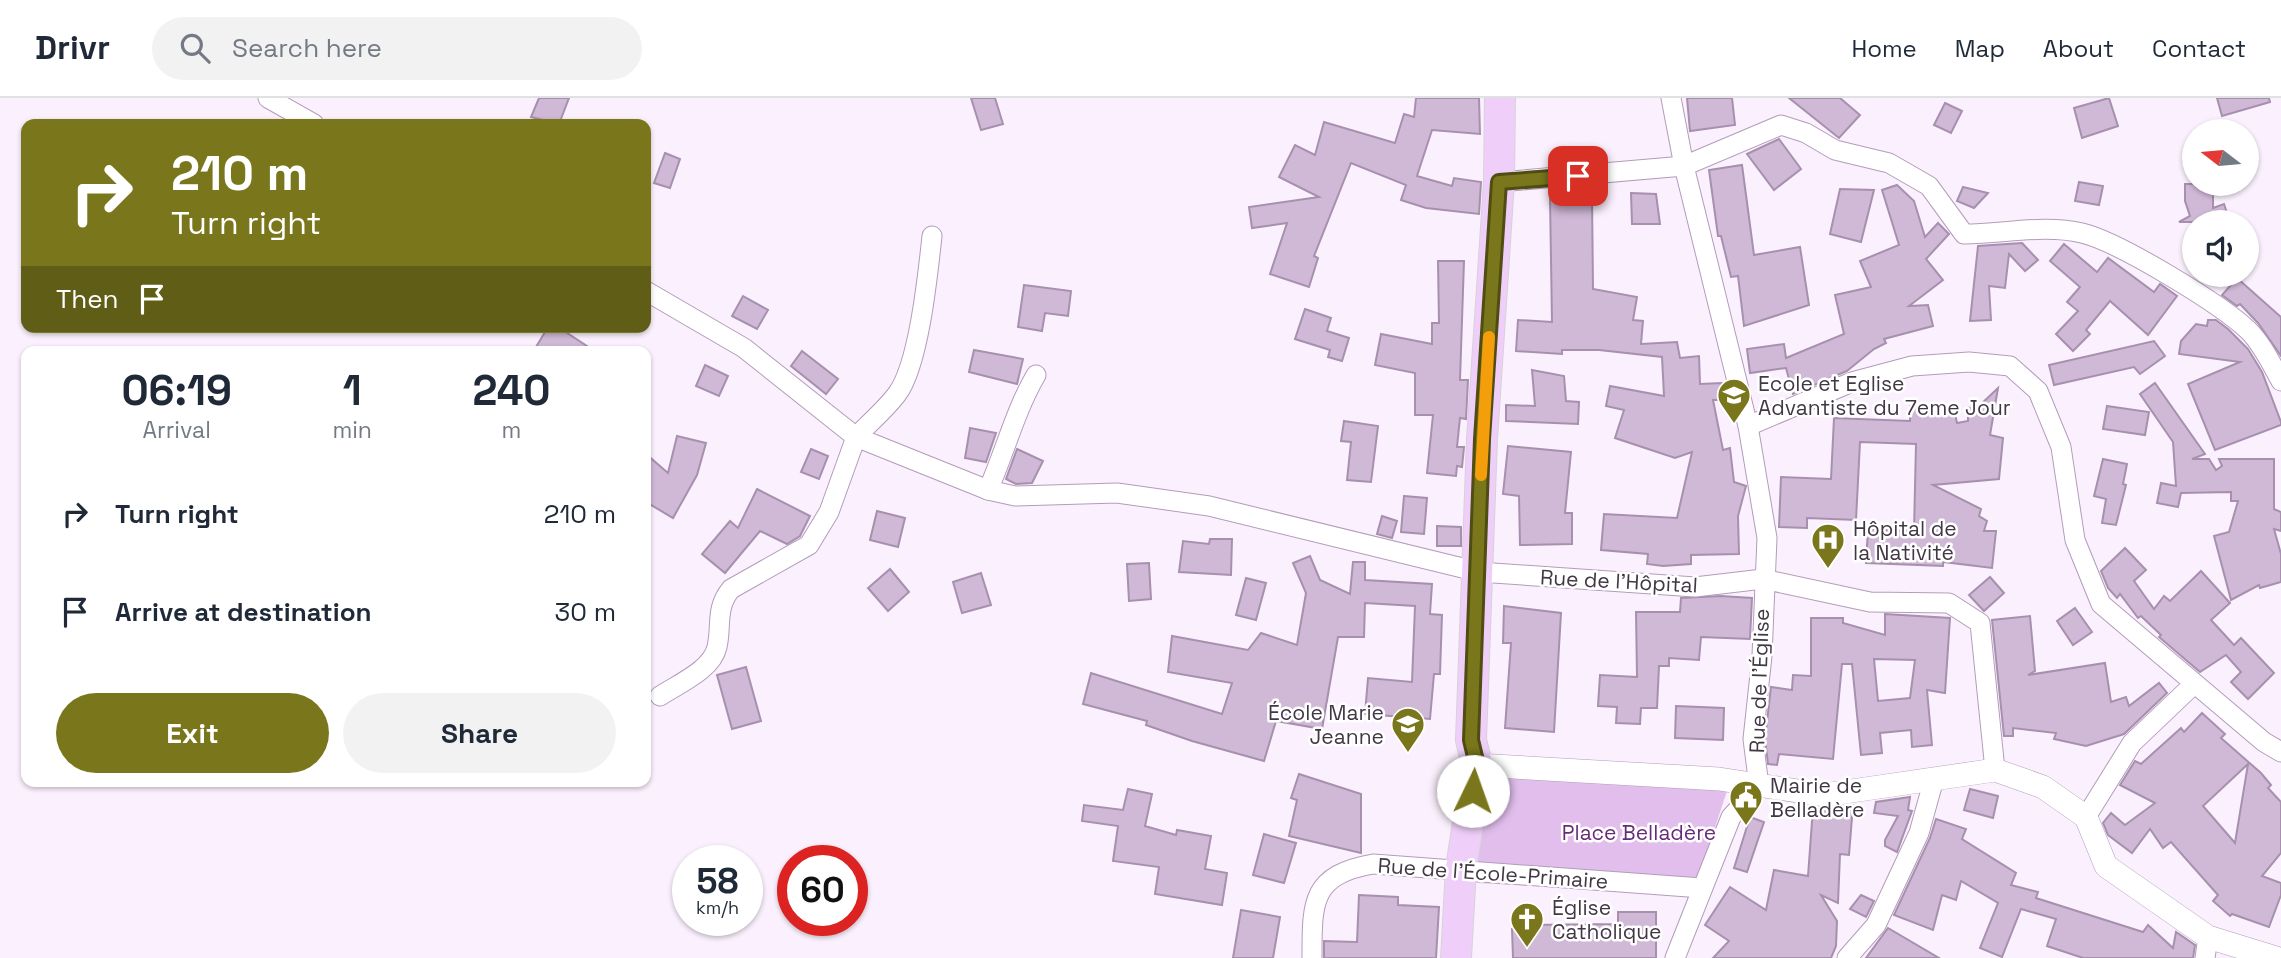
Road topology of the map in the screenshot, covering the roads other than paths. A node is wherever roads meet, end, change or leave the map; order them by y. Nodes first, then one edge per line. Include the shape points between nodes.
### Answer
1 (268, 98) edge
2 (1500, 98) edge
3 (1671, 98) edge
4 (305, 119) edge
5 (1684, 166) junction
6 (1499, 182) junction
7 (932, 236) dead end
8 (651, 294) edge
9 (1036, 375) dead end
10 (2281, 381) edge
11 (1748, 426) junction
12 (856, 436) junction
13 (988, 490) junction
14 (1479, 572) junction
15 (1763, 579) junction
16 (2194, 684) junction
17 (660, 696) dead end
18 (2281, 752) edge
19 (1477, 765) junction
20 (1994, 770) junction
21 (1934, 779) junction
22 (1759, 786) junction
23 (2086, 817) junction
24 (1461, 868) junction
25 (1702, 887) junction
26 (2206, 948) edge
27 (1312, 958) edge
28 (1455, 958) edge
29 (1675, 958) edge
30 (1847, 958) edge
31 (2276, 958) edge

1 - 4 street
2 - 6 main road
3 - 5 street, Rue de l'Église
5 - 6 street
5 - 10 street via 1781,125 1806,133 1835,150 1889,163 1929,186 1964,234 2045,229 2083,233 2120,250 2177,280 2249,332
5 - 11 street, Rue de l'Église
6 - 14 main road via 1482,439
7 - 12 street via 910,366 899,392
8 - 12 street, Rue de l'Hôpital via 744,348
9 - 13 street via 1019,404 1009,444
11 - 15 street, Rue de l'Église via 1767,538
11 - 16 street via 1852,382 1912,366 1969,362 2010,366 2038,391 2061,447 2075,540 2101,604
12 - 13 street, Rue de l'Hôpital
12 - 17 street via 829,512 809,545 731,589 724,598 717,648 708,664
13 - 14 street, Rue de l'Hôpital via 1015,496 1117,493 1209,506
14 - 15 street, Rue de l'Hôpital via 1695,587
14 - 19 main road via 1471,740
15 - 20 street, Rue de l'Hôpital via 1870,602 1949,603 1980,623
15 - 22 street, Rue de l'Église via 1762,656 1753,739
16 - 18 street
16 - 23 street via 2132,743
19 - 22 street via 1719,779
19 - 24 main road
20 - 21 street
20 - 23 street via 2043,787
21 - 22 street via 1824,794
21 - 30 street via 1919,833 1876,925
22 - 25 street via 1731,817
23 - 26 street via 2106,866
24 - 25 street, Rue de l'École-Primaire
24 - 27 street, Rue de l'École-Primaire via 1373,864 1347,868 1325,882 1314,906
24 - 28 main road
25 - 29 street
26 - 31 street

